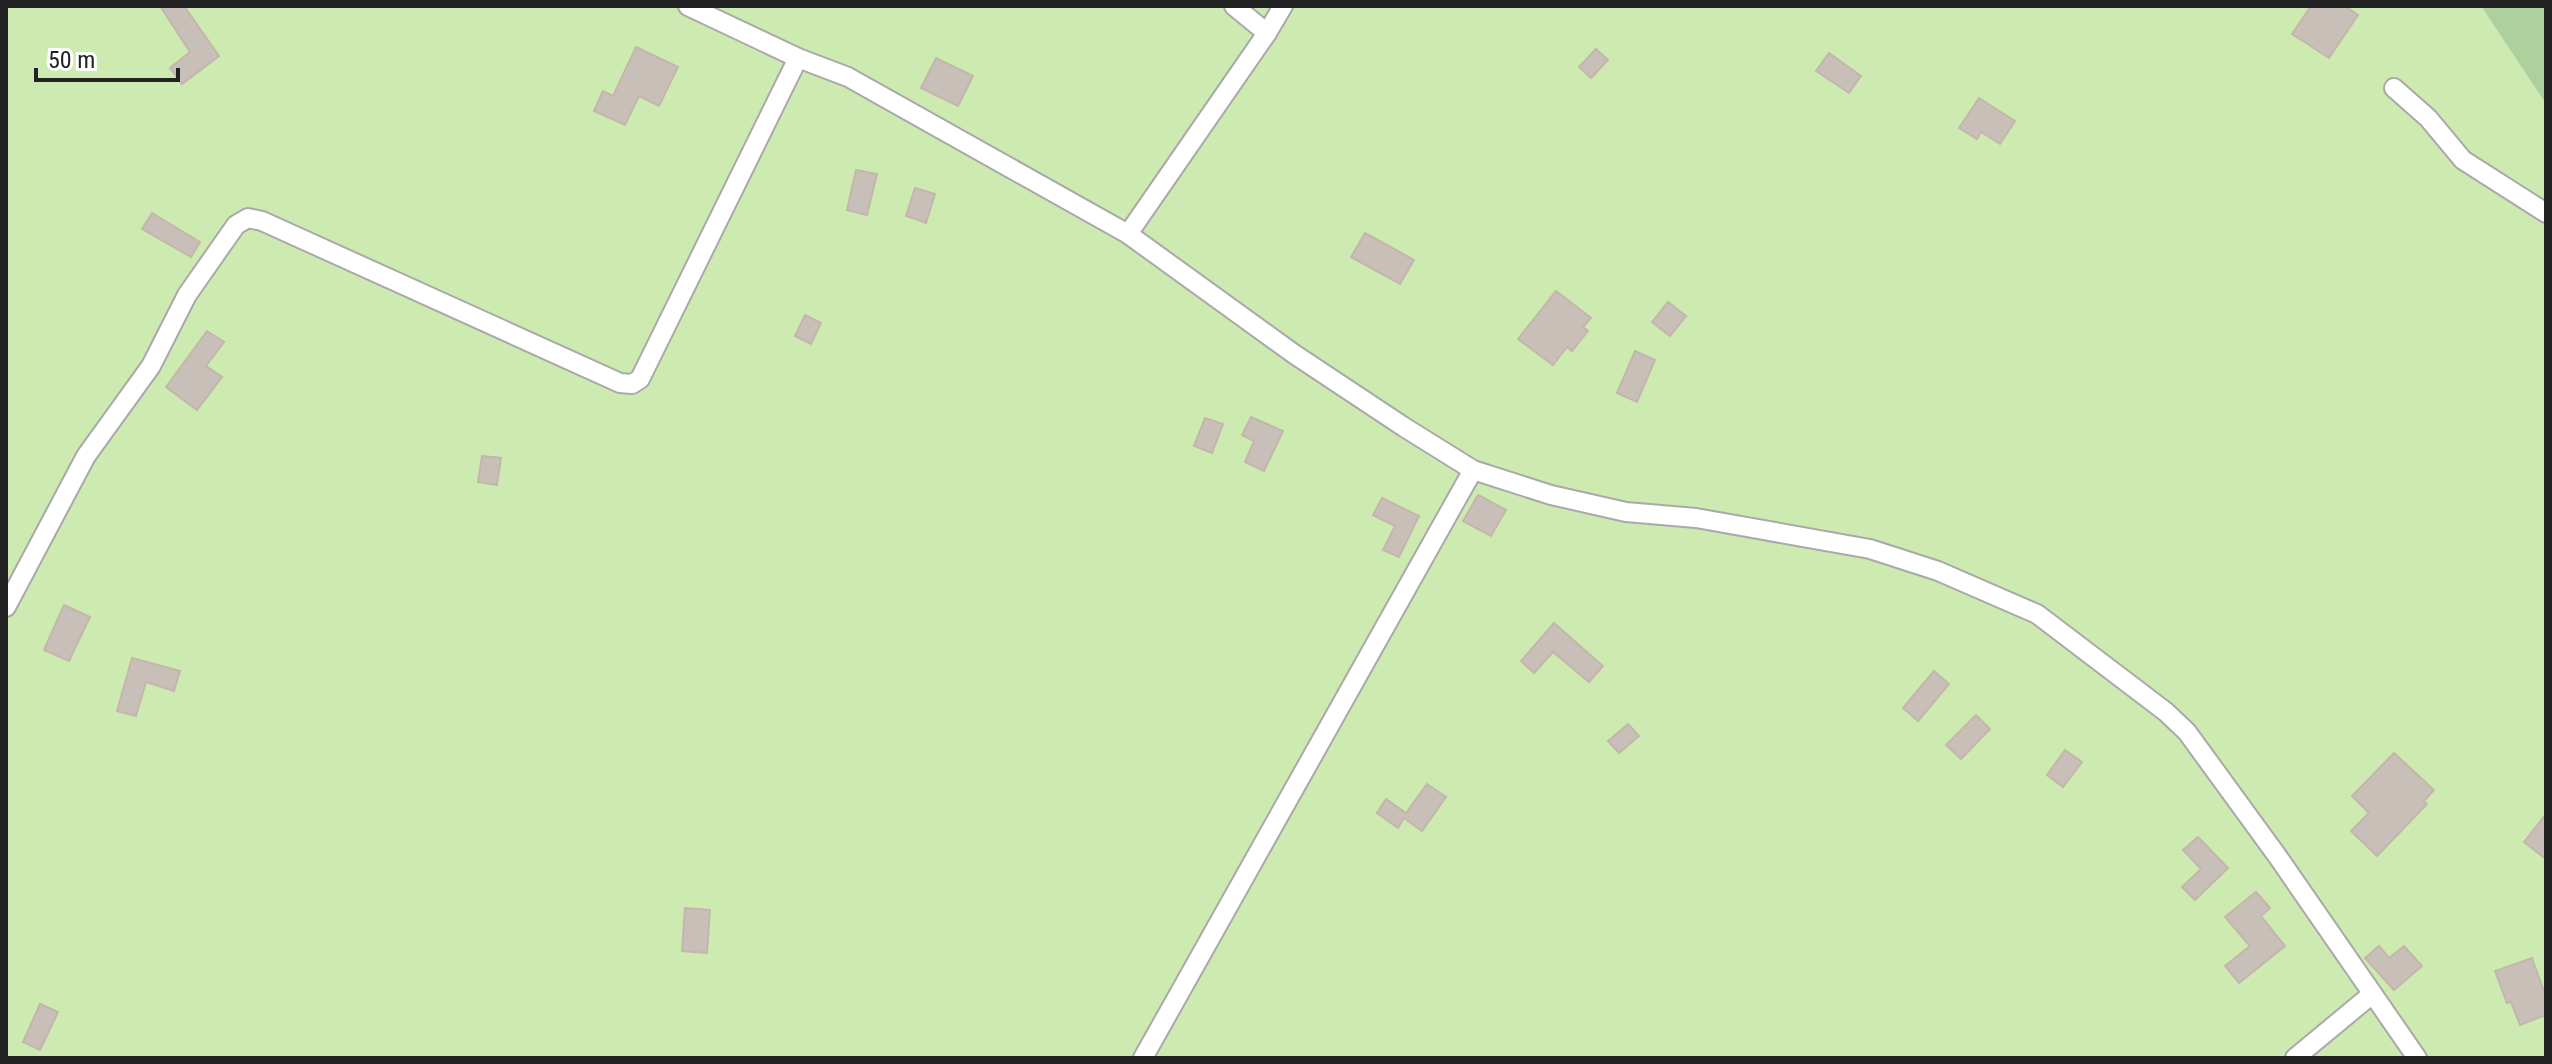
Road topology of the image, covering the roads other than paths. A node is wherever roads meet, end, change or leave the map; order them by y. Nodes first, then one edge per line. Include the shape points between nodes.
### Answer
1 (688, 6) edge
2 (1234, 6) edge
3 (1283, 6) edge
4 (1267, 33) junction
5 (798, 58) junction
6 (2394, 88) dead end
7 (2546, 213) edge
8 (1128, 234) junction
9 (1473, 470) junction
10 (6, 607) edge
11 (2371, 995) junction
12 (1143, 1058) edge
13 (2295, 1058) edge
14 (2417, 1058) edge

1 - 5 street
2 - 4 street
3 - 4 street
4 - 8 street
5 - 8 street via 848,77
5 - 10 street via 681,301 640,379 632,384 262,221 248,218 236,225 187,295 151,366 86,456
6 - 7 street via 2463,160
8 - 9 street via 1294,354
9 - 11 street via 1626,512 1696,518 1870,549 1938,571 2037,614 2187,732
9 - 12 street
11 - 13 street
11 - 14 street

